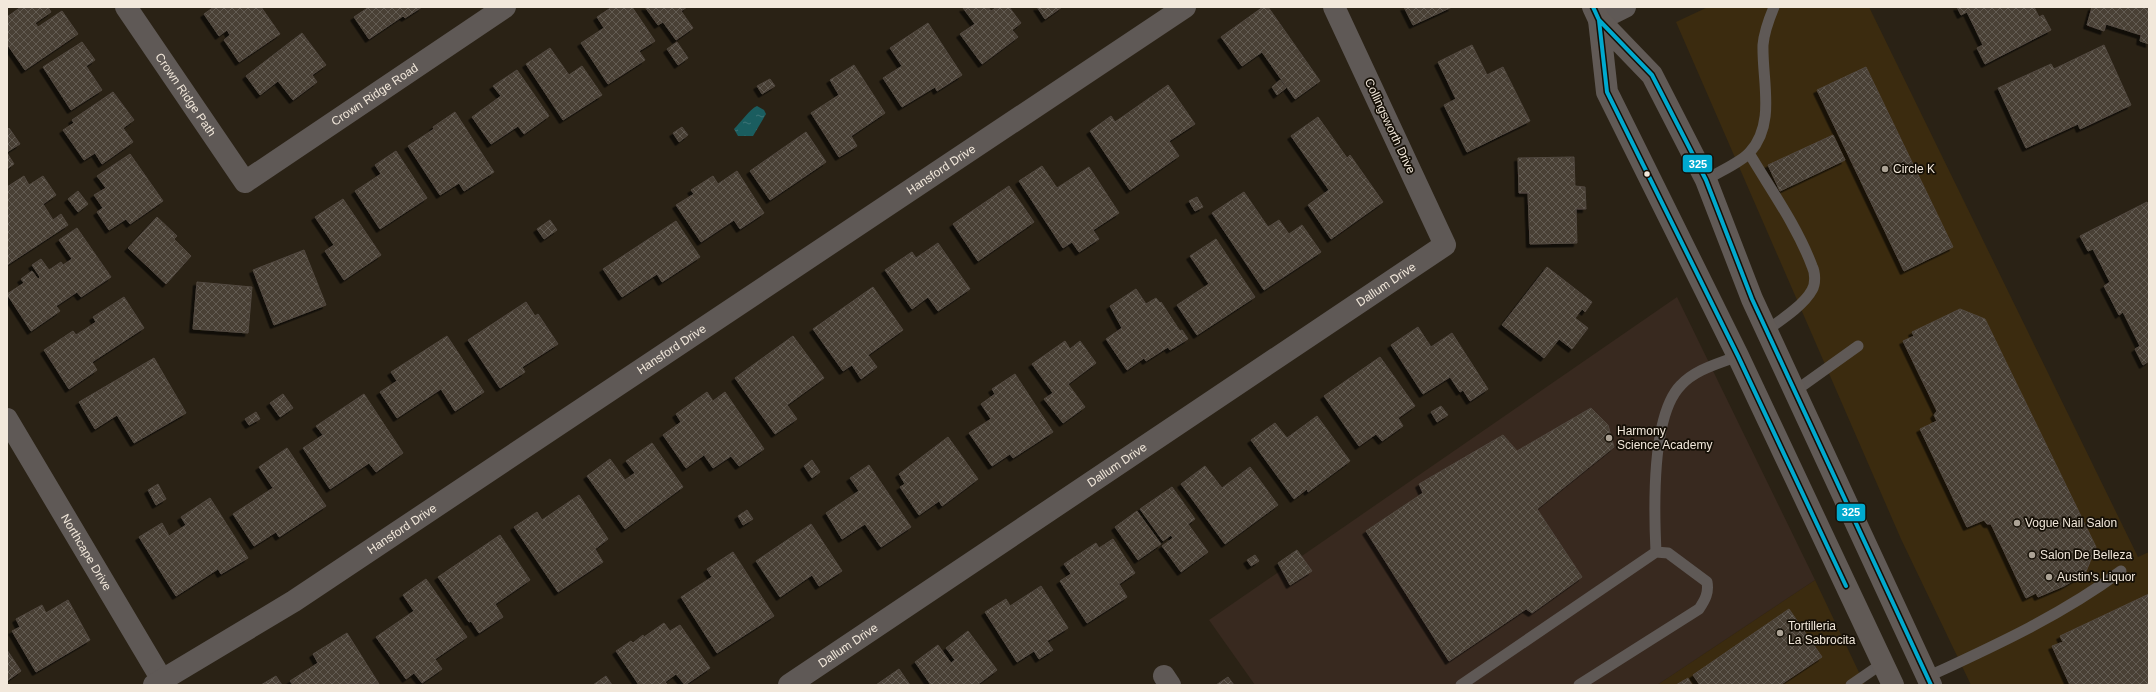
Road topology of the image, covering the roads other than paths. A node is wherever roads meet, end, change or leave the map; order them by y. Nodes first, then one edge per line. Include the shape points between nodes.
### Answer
1 (126, 7) edge
2 (505, 7) edge
3 (1185, 7) edge
4 (1334, 7) edge
5 (1625, 7) edge
6 (1774, 7) edge
7 (1596, 13) edge
8 (1750, 153) junction
9 (1706, 180) junction
10 (245, 182) joint
11 (1445, 245) joint
12 (1767, 330) junction
13 (1858, 346) dead end
14 (1738, 356) junction
15 (1795, 391) junction
16 (7, 419) edge
17 (1656, 552) junction
18 (2121, 571) dead end
19 (1883, 663) junction
20 (1929, 681) edge
21 (160, 683) edge
22 (790, 685) edge
23 (1461, 685) edge
24 (1579, 685) edge
25 (1851, 685) edge
26 (1893, 685) edge

1 - 10 street, Crown Ridge Path
2 - 10 street, Crown Ridge Road
3 - 21 street, Hansford Drive via 294,601
4 - 11 street, Collingsworth Drive
5 - 7 street
6 - 8 lane via 1764,44 1766,123 1762,136
7 - 9 main road via 1652,75
7 - 14 main road via 1607,92
8 - 9 lane
8 - 12 lane via 1785,213 1813,267 1815,277 1813,289 1795,309
9 - 12 main road via 1752,299
11 - 22 street, Dallum Drive
12 - 15 main road
13 - 15 lane
14 - 17 lane via 1688,378 1680,386 1667,409 1660,438 1655,523
14 - 19 main road
15 - 20 main road
16 - 21 street, Northcape Drive
17 - 23 lane
17 - 24 lane via 1668,553 1707,582 1705,600 1699,608
18 - 20 lane via 2099,588
19 - 25 lane
19 - 26 main road

